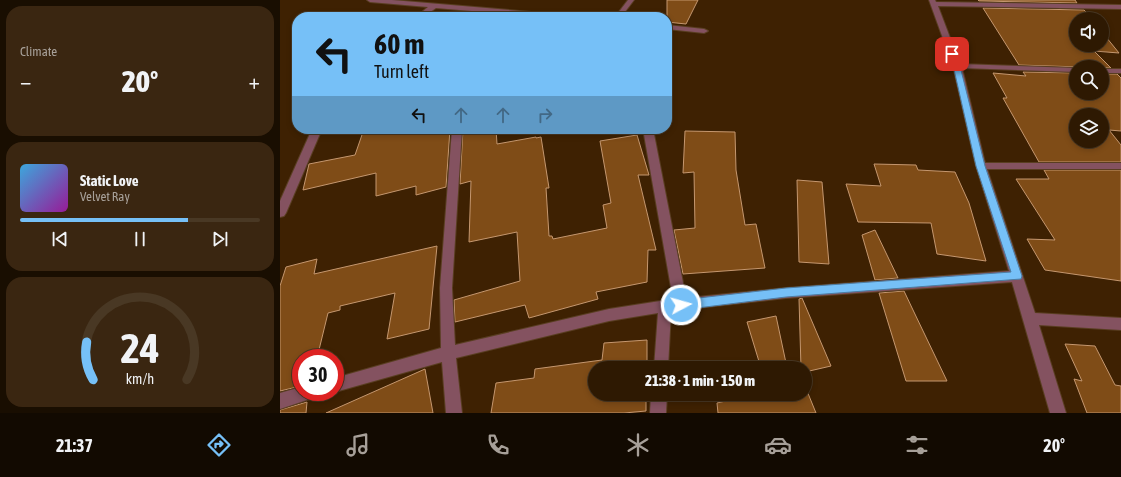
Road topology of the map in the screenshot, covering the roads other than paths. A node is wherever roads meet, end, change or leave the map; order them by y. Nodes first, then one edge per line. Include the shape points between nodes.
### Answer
1 (370, 0) edge
2 (452, 0) edge
3 (631, 0) edge
4 (933, 2) edge
5 (434, 6) junction
6 (444, 7) junction
7 (1121, 7) edge
8 (426, 12) edge
9 (506, 12) edge
10 (622, 12) edge
11 (672, 28) edge
12 (704, 31) dead end
13 (957, 66) junction
14 (1069, 70) edge
15 (1109, 71) edge
16 (1121, 71) edge
17 (316, 134) edge
18 (457, 134) edge
19 (649, 134) edge
20 (980, 166) junction
21 (1121, 166) edge
22 (280, 213) edge
23 (1017, 276) junction
24 (681, 305) junction
25 (665, 306) junction
26 (1030, 319) junction
27 (1121, 324) edge
28 (448, 353) junction
29 (661, 361) edge
30 (344, 382) edge
31 (292, 398) edge
32 (280, 401) edge
33 (659, 401) edge
34 (454, 413) edge
35 (658, 413) edge
36 (1058, 413) edge

1 - 5 street
2 - 6 street
3 - 10 street
4 - 7 street
4 - 13 street
5 - 6 street
5 - 8 street
6 - 9 street
11 - 12 street
13 - 14 street
13 - 20 street
15 - 16 street
17 - 22 street
18 - 28 street via 446,288
19 - 24 street
20 - 21 street
20 - 23 street
23 - 24 street via 786,293
23 - 26 street
24 - 25 street
25 - 28 street via 609,315
25 - 29 street
26 - 27 street
26 - 36 street
28 - 30 street
28 - 34 street
31 - 32 street
33 - 35 street

